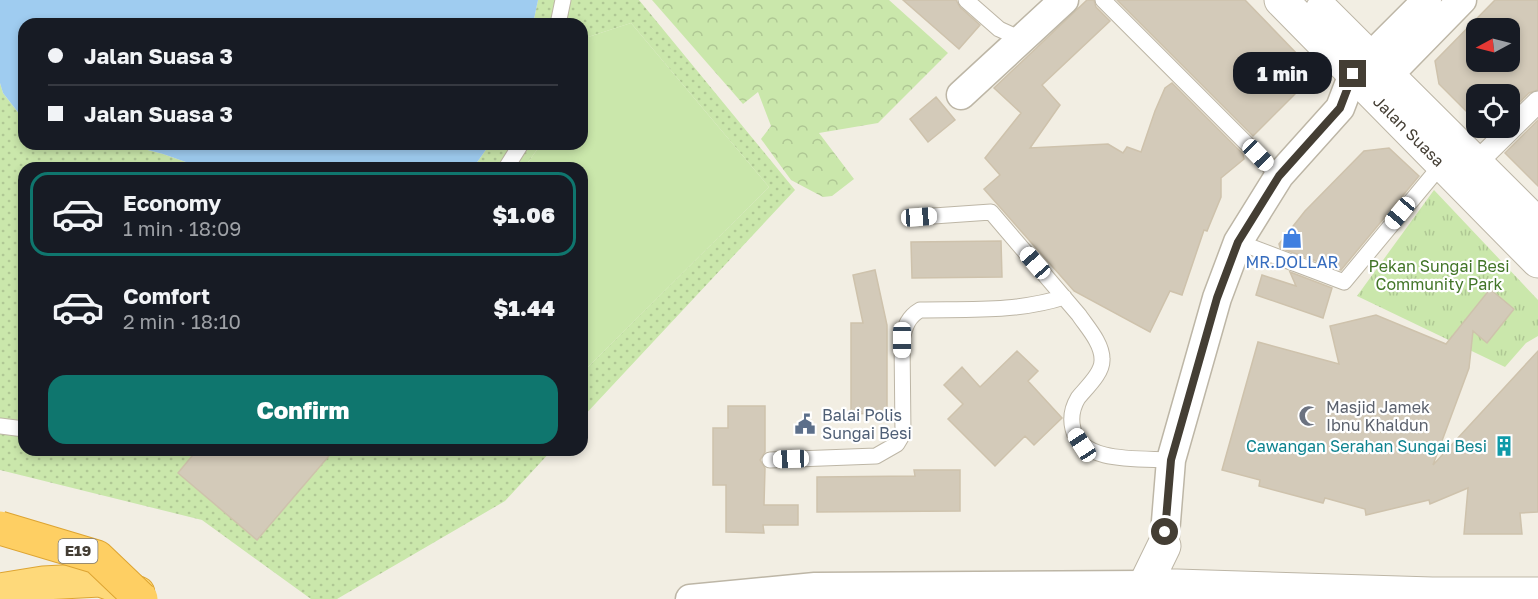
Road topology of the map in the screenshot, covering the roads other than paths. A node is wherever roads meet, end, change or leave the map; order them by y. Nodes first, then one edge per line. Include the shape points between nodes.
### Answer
1 (563, 0) edge
2 (966, 0) edge
3 (1064, 0) edge
4 (1103, 0) edge
5 (1281, 0) edge
6 (1312, 0) edge
7 (1427, 0) edge
8 (1462, 0) edge
9 (559, 18) edge
10 (1021, 39) junction
11 (1371, 75) junction
12 (961, 95) dead end
13 (1538, 102) edge
14 (1458, 169) junction
15 (1279, 176) junction
16 (919, 217) dead end
17 (1538, 225) edge
18 (1238, 242) junction
19 (1538, 261) edge
20 (1064, 297) junction
21 (0, 426) edge
22 (18, 428) edge
23 (770, 460) dead end
24 (1171, 460) junction
25 (0, 528) edge
26 (1164, 546) junction
27 (0, 591) edge
28 (1144, 592) edge
29 (1179, 592) edge
30 (1538, 594) edge
31 (23, 599) edge
32 (141, 599) edge
33 (154, 599) edge
34 (690, 599) edge

1 - 9 lane
2 - 10 lane via 999,28
3 - 10 street
4 - 15 lane
5 - 11 street, Jalan Suasa
6 - 11 street, Jalan Suasa
7 - 11 street
8 - 11 street
10 - 12 street
11 - 14 street, Jalan Suasa
11 - 15 street
13 - 14 street
14 - 17 street, Jalan Suasa
14 - 18 lane via 1344,282
14 - 19 street, Jalan Suasa
15 - 18 street
16 - 20 lane via 991,212
18 - 24 street via 1217,298
20 - 23 lane via 1017,308 920,310 911,315 902,340 903,434 897,444 876,456
20 - 24 lane via 1091,332 1102,360 1100,369 1072,408 1074,433 1093,452
21 - 22 lane
24 - 26 street
25 - 32 highway, E19, bridge via 97,557
26 - 28 street
26 - 29 street
27 - 31 highway
27 - 33 highway, bridge via 43,582 100,580
28 - 29 street
28 - 34 street via 815,587
29 - 30 street

